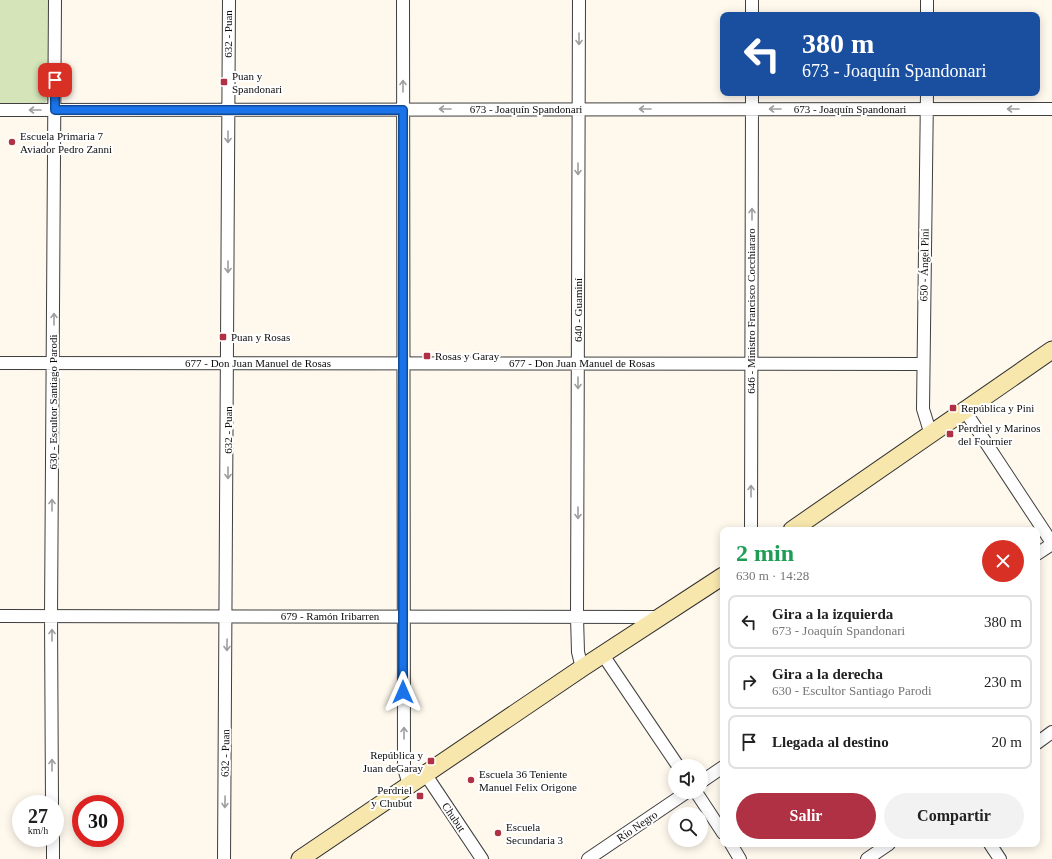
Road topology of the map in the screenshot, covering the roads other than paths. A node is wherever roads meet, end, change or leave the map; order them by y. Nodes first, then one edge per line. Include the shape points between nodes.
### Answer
1 (54, 0) edge
2 (229, 0) edge
3 (403, 0) edge
4 (579, 0) edge
5 (752, 0) edge
6 (927, 0) edge
7 (752, 12) edge
8 (927, 12) edge
9 (752, 96) edge
10 (926, 96) edge
11 (228, 109) junction
12 (578, 109) junction
13 (752, 109) junction
14 (926, 109) junction
15 (1052, 109) edge
16 (0, 110) edge
17 (55, 110) junction
18 (403, 110) junction
19 (1052, 350) edge
20 (578, 362) junction
21 (0, 363) edge
22 (53, 363) junction
23 (403, 363) junction
24 (228, 364) junction
25 (923, 364) junction
26 (751, 365) junction
27 (965, 411) junction
28 (931, 435) junction
29 (751, 527) edge
30 (796, 527) edge
31 (1052, 544) edge
32 (1040, 552) edge
33 (720, 578) edge
34 (0, 616) edge
35 (52, 616) junction
36 (227, 616) junction
37 (403, 616) junction
38 (577, 617) junction
39 (660, 617) junction
40 (603, 655) junction
41 (582, 668) junction
42 (1052, 732) edge
43 (1040, 741) edge
44 (673, 759) edge
45 (720, 769) edge
46 (426, 775) junction
47 (708, 777) edge
48 (409, 785) junction
49 (52, 795) edge
50 (677, 799) edge
51 (701, 799) edge
52 (720, 828) edge
53 (53, 847) edge
54 (732, 847) edge
55 (884, 847) edge
56 (992, 847) edge
57 (53, 859) edge
58 (224, 859) edge
59 (300, 859) edge
60 (482, 859) edge
61 (588, 859) edge
62 (740, 859) edge
63 (866, 859) edge
64 (1000, 859) edge

1 - 17 street, 630 - Escultor Santiago Parodi
2 - 11 street, 632 - Puan
18 -> 3 street
4 -> 12 street, 640 - Guaminí
5 - 7 street
6 - 8 street
9 - 13 street, 646 - Ministro Francisco Cocchiararo
10 - 14 street, 650 - Ángel Pini
11 - 17 street, 673 - Joaquín Spandonari
11 - 18 street, 673 - Joaquín Spandonari
11 -> 24 street, 632 - Puan
13 -> 12 street, 673 - Joaquín Spandonari
12 -> 18 street, 673 - Joaquín Spandonari
12 -> 20 street, 640 - Guaminí
14 -> 13 street, 673 - Joaquín Spandonari
26 -> 13 street, 646 - Ministro Francisco Cocchiararo
15 -> 14 street, 673 - Joaquín Spandonari
14 - 25 street, 650 - Ángel Pini
17 -> 16 street, 673 - Joaquín Spandonari
22 -> 17 street, 630 - Escultor Santiago Parodi
18 - 23 street
19 - 27 main road
20 - 23 street, 677 - Don Juan Manuel de Rosas
20 - 26 street, 677 - Don Juan Manuel de Rosas
20 -> 38 street, 640 - Guaminí
21 - 22 street, 677 - Don Juan Manuel de Rosas
22 - 24 street, 677 - Don Juan Manuel de Rosas
35 -> 22 street, 630 - Escultor Santiago Parodi
23 - 24 street, 677 - Don Juan Manuel de Rosas
23 - 37 street
24 -> 36 street, 632 - Puan
25 - 26 street, 677 - Don Juan Manuel de Rosas
25 - 28 street, 650 - Ángel Pini via 923,409
29 -> 26 street, 646 - Ministro Francisco Cocchiararo
27 - 28 main road
27 - 31 street
28 - 30 main road
31 - 32 street
33 - 39 main road
34 - 35 street, 679 - Ramón Iribarren
35 - 36 street, 679 - Ramón Iribarren
49 -> 35 street, 630 - Escultor Santiago Parodi
36 - 37 street, 679 - Ramón Iribarren
36 -> 58 street, 632 - Puan
37 - 38 street, 679 - Ramón Iribarren
48 -> 37 street via 404,768
38 - 39 street, 679 - Ramón Iribarren
38 - 41 street, 640 - Guaminí via 578,652
39 - 40 main road
40 - 41 main road
40 - 44 street
41 - 46 main road
42 - 43 street
45 - 47 street
46 - 48 main road
46 - 60 street, Chubut
48 - 59 main road
50 - 61 street, Río Negro
51 - 52 street
53 - 57 street
54 - 62 street
55 - 63 street
56 - 64 street

